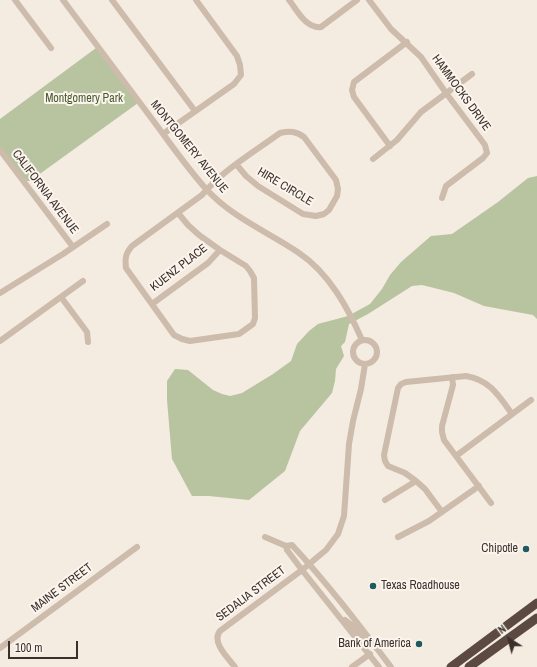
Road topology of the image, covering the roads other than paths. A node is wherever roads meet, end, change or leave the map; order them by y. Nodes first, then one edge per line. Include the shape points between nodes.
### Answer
1 (15, 0) edge
2 (63, 0) edge
3 (112, 0) edge
4 (196, 0) edge
5 (289, 0) edge
6 (357, 0) edge
7 (369, 0) edge
8 (407, 42) junction
9 (51, 48) dead end
10 (472, 74) dead end
11 (446, 94) junction
12 (195, 111) junction
13 (163, 134) junction
14 (390, 146) junction
15 (0, 150) edge
16 (373, 159) dead end
17 (236, 164) junction
18 (207, 190) junction
19 (442, 198) dead end
20 (178, 213) junction
21 (107, 224) dead end
22 (73, 247) junction
23 (220, 250) junction
24 (83, 281) dead end
25 (0, 294) edge
26 (61, 297) junction
27 (152, 304) junction
28 (362, 340) junction
29 (0, 341) edge
30 (88, 342) dead end
31 (365, 364) junction
32 (452, 377) junction
33 (531, 400) dead end
34 (512, 414) junction
35 (456, 456) junction
36 (416, 481) junction
37 (479, 486) junction
38 (385, 500) dead end
39 (491, 503) dead end
40 (442, 512) junction
41 (265, 537) dead end
42 (398, 537) dead end
43 (286, 546) junction
44 (137, 547) dead end
45 (310, 564) junction
46 (302, 570) junction
47 (537, 603) edge
48 (341, 618) junction
49 (537, 618) edge
50 (371, 641) junction
51 (0, 648) edge
52 (370, 654) junction
53 (235, 667) edge
54 (352, 667) edge
55 (380, 667) edge
56 (391, 667) edge
57 (451, 667) edge
58 (469, 667) edge

1 - 9 street
2 - 13 street, MONTGOMERY AVENUE
3 - 12 street
4 - 12 street via 237,56 241,75 234,84
5 - 6 street via 308,24 316,28
7 - 8 street, HAMMOCKS DRIVE via 391,29
8 - 11 street, HAMMOCKS DRIVE via 421,57
8 - 14 street via 354,82 352,90 354,97
10 - 11 street
11 - 14 street via 421,112
11 - 19 street, HAMMOCKS DRIVE via 485,145 487,152 483,158 446,186
12 - 13 street
13 - 18 street, MONTGOMERY AVENUE
14 - 16 street
15 - 22 street, CALIFORNIA AVENUE
17 - 17 street, HIRE CIRCLE via 258,186 303,214 324,214 337,196 336,180 304,137 297,132 280,133
17 - 18 street, HIRE CIRCLE
18 - 20 street, HIRE CIRCLE
18 - 28 street, MONTGOMERY AVENUE via 223,206 314,265 349,312
20 - 23 street via 188,225
20 - 27 street, HIRE CIRCLE via 132,246 126,254 126,268
21 - 22 street
22 - 25 street
23 - 27 street, KUENZ PLACE via 208,263
23 - 27 street via 246,266 254,278 255,318 246,330 238,334 190,341 182,339 174,335
24 - 26 street
26 - 29 street
26 - 30 street via 86,332
28 - 31 street via 355,345 353,351 359,362
28 - 31 street via 374,343 377,351 373,361
31 - 45 street via 349,444 344,516 338,534 326,550
32 - 34 street via 475,378 491,387
32 - 35 street via 453,385 442,432 444,440
32 - 36 street via 406,382 398,388 384,455 385,461 388,466
33 - 34 street
34 - 35 street
35 - 37 street
36 - 38 street
36 - 40 street
37 - 39 street
37 - 40 street
40 - 42 street
41 - 43 street
43 - 45 street via 292,545
43 - 46 street
44 - 51 street, MAINE STREET
45 - 46 street
45 - 50 street
46 - 48 street
46 - 53 street, SEDALIA STREET via 217,635 219,645
47 - 57 highway
48 - 50 street via 353,625 363,638
48 - 52 street
49 - 58 highway
50 - 56 street
52 - 54 street
52 - 55 street

